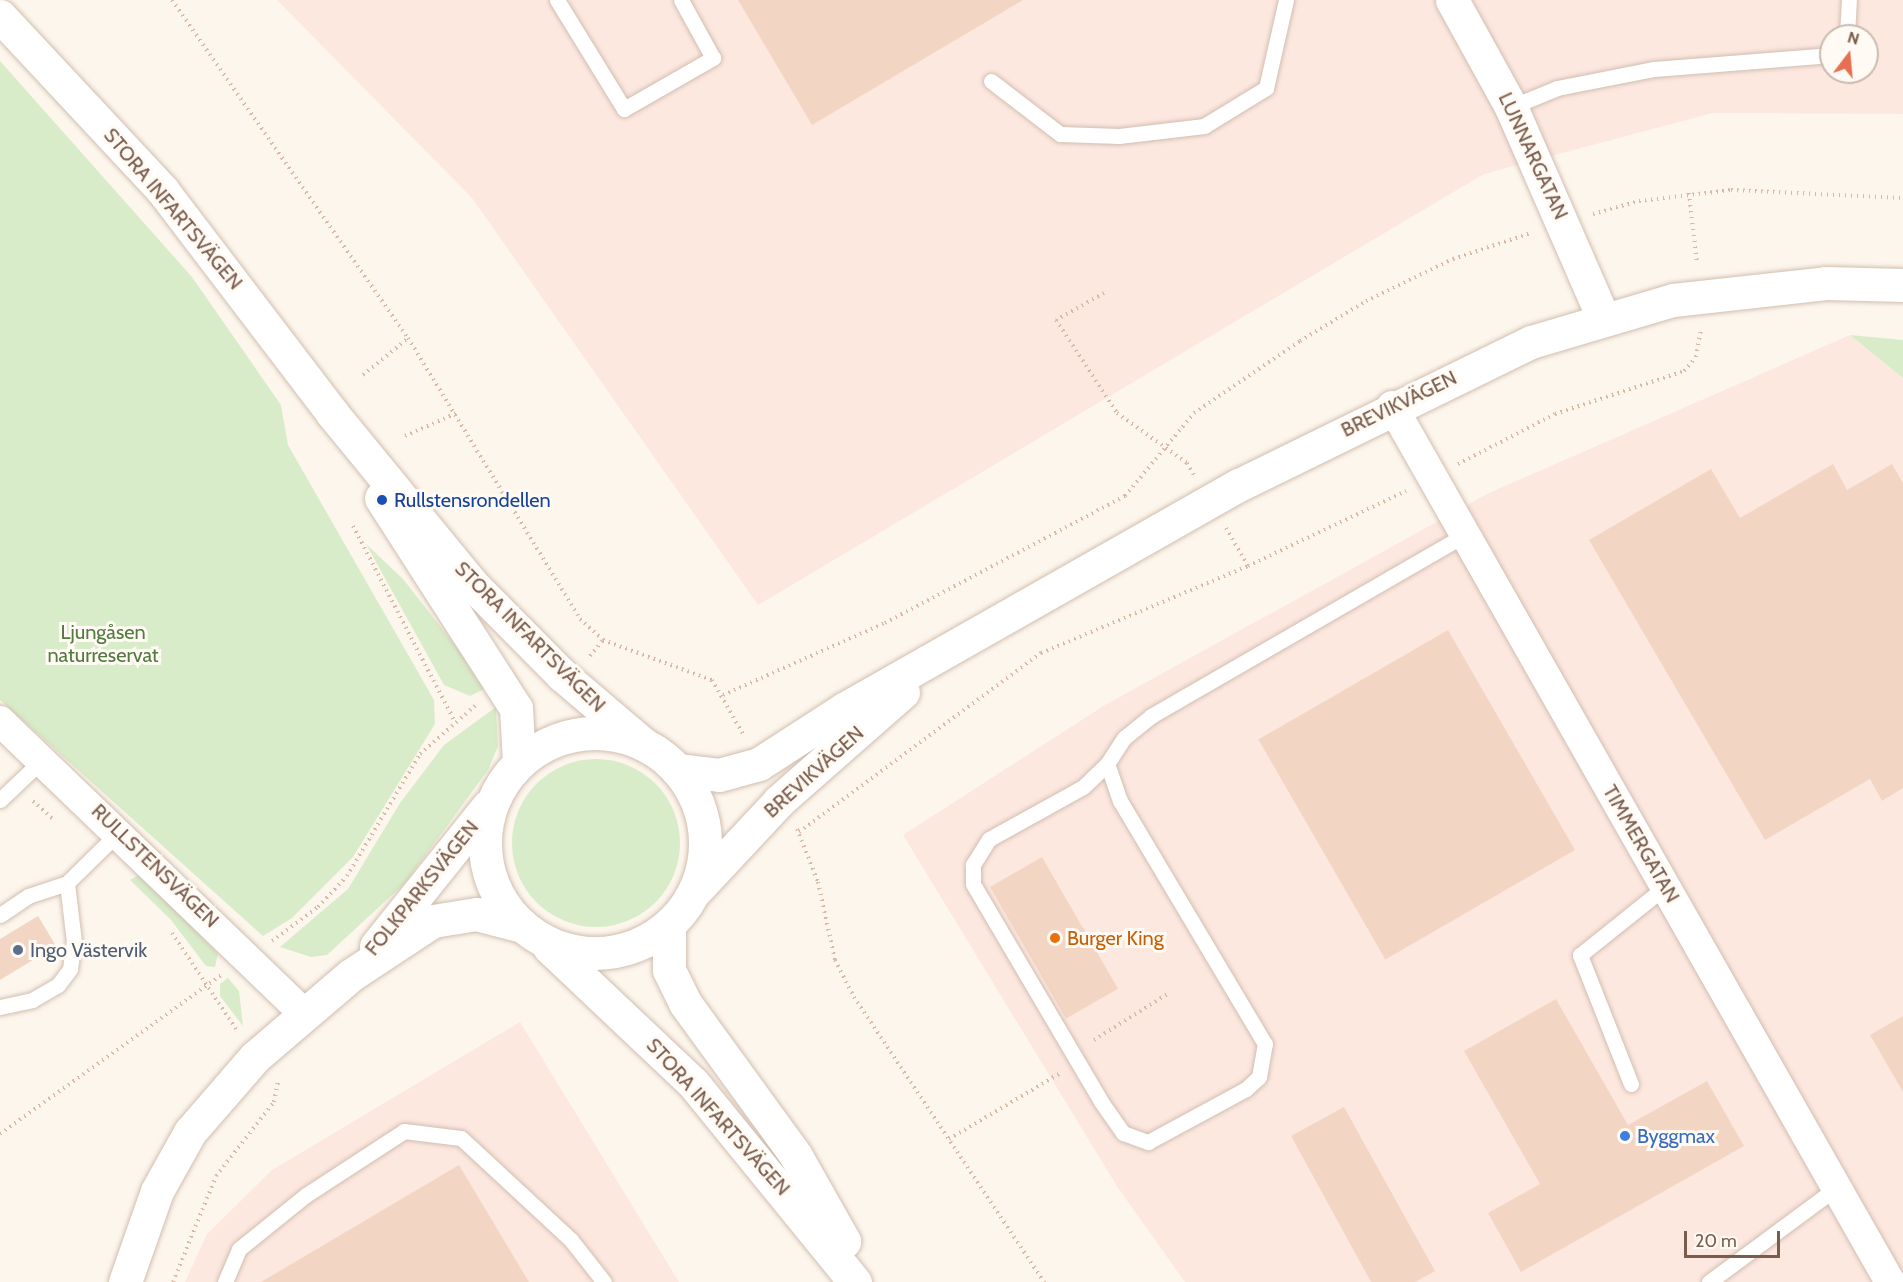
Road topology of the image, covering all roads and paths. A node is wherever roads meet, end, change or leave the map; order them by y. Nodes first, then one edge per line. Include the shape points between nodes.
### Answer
1 (172, 0) edge
2 (556, 0) edge
3 (681, 0) edge
4 (1286, 0) edge
5 (1452, 0) edge
6 (1849, 0) edge
7 (0, 16) edge
8 (1848, 24) edge
9 (1819, 56) edge
10 (991, 81) dead end
11 (1511, 107) junction
12 (1689, 193) junction
13 (1903, 198) edge
14 (1564, 221) junction
15 (1903, 285) edge
16 (1104, 293) dead end
17 (1701, 296) junction
18 (1603, 318) junction
19 (408, 338) junction
20 (363, 375) dead end
21 (1392, 406) junction
22 (332, 413) junction
23 (457, 414) junction
24 (405, 436) dead end
25 (1166, 450) junction
26 (1433, 478) junction
27 (1210, 502) junction
28 (353, 526) dead end
29 (1465, 535) junction
30 (1248, 566) junction
31 (603, 640) junction
32 (941, 659) junction
33 (562, 675) junction
34 (506, 689) junction
35 (723, 695) junction
36 (0, 721) edge
37 (454, 722) junction
38 (643, 744) junction
39 (42, 760) junction
40 (519, 763) junction
41 (759, 764) junction
42 (1107, 764) junction
43 (677, 770) junction
44 (0, 800) edge
45 (493, 800) junction
46 (779, 801) junction
47 (120, 831) junction
48 (799, 832) junction
49 (67, 884) junction
50 (1665, 887) junction
51 (695, 892) junction
52 (0, 915) edge
53 (669, 926) junction
54 (532, 933) junction
55 (249, 957) junction
56 (351, 975) junction
57 (205, 985) dead end
58 (0, 1007) edge
59 (305, 1015) junction
60 (1631, 1084) dead end
61 (0, 1134) edge
62 (1836, 1188) junction
63 (125, 1282) edge
64 (225, 1282) edge
65 (604, 1282) edge
66 (855, 1282) edge
67 (866, 1282) edge
68 (1044, 1282) edge
69 (1709, 1282) edge
70 (1890, 1282) edge

1 - 19 path
2 - 3 lane via 624,109 713,58
4 - 10 lane via 1266,88 1204,126 1119,136 1060,134
5 - 11 main road, LUNNARGATAN
6 - 8 lane
7 - 22 main road, STORA INFARTSVÄGEN via 163,191
9 - 11 lane via 1654,69 1557,88
11 - 14 main road, LUNNARGATAN
12 - 13 path via 1788,189
12 - 14 path
12 - 17 path
14 - 18 main road, LUNNARGATAN
14 - 25 path via 1453,259 1366,301 1194,413
15 - 17 main road, BREVIKVÄGEN via 1826,283
16 - 25 path via 1056,320 1117,413
17 - 18 main road, BREVIKVÄGEN
17 - 26 path via 1698,346 1684,371 1555,414
18 - 21 main road, BREVIKVÄGEN via 1531,342
19 - 20 path
19 - 23 path
21 - 26 street, TIMMERGATAN
21 - 27 main road, BREVIKVÄGEN
22 - 33 main road, STORA INFARTSVÄGEN via 472,584
22 - 34 main road, STORA INFARTSVÄGEN via 425,574
23 - 24 path
23 - 31 path via 580,620
25 - 27 path via 1187,462
25 - 35 path via 1125,496 885,623
26 - 29 street, TIMMERGATAN
26 - 30 path
27 - 30 path
27 - 32 main road, BREVIKVÄGEN
28 - 37 path
29 - 42 lane via 1151,716 1124,738
29 - 50 street, TIMMERGATAN
30 - 48 path via 1041,653
31 - 33 path
31 - 35 path via 702,675
32 - 41 main road, BREVIKVÄGEN via 844,709
32 - 46 main road, BREVIKVÄGEN
33 - 38 main road, STORA INFARTSVÄGEN
34 - 37 path
34 - 40 main road, STORA INFARTSVÄGEN via 520,732
35 - 41 path
36 - 39 street, RULLSTENSVÄGEN
37 - 55 path via 409,770 346,876 318,907
38 - 40 main road via 600,733 578,734 557,740
38 - 43 main road, STORA INFARTSVÄGEN
39 - 44 lane
39 - 47 street, RULLSTENSVÄGEN
40 - 45 main road, FOLKPARKSVÄGEN
41 - 43 main road, BREVIKVÄGEN via 719,775
42 - 42 lane via 1083,787 989,839 973,865 973,884 1102,1103 1123,1133 1148,1143 1246,1089 1258,1077 1265,1044 1120,801
43 - 51 main road via 690,788 705,828 706,850
45 - 54 main road, STORA INFARTSVÄGEN via 485,833 487,868 494,889
45 - 56 main road, FOLKPARKSVÄGEN
46 - 48 path
46 - 51 main road, BREVIKVÄGEN
47 - 49 lane
47 - 55 street, RULLSTENSVÄGEN
48 - 68 path via 829,918 836,960 854,997
49 - 52 lane via 28,896
49 - 58 lane via 74,942 70,969 58,985 40,995
50 - 60 lane via 1580,955
50 - 62 street, TIMMERGATAN
51 - 53 main road, BREVIKVÄGEN
53 - 54 main road, FOLKPARKSVÄGEN via 650,939 607,953 562,949
53 - 67 main road, STORA INFARTSVÄGEN via 669,970 685,1004 796,1156
54 - 56 main road, FOLKPARKSVÄGEN via 476,914 433,921
54 - 66 main road, STORA INFARTSVÄGEN via 693,1083
55 - 59 street, RULLSTENSVÄGEN
56 - 59 main road, FOLKPARKSVÄGEN
57 - 61 path
59 - 63 main road, FOLKPARKSVÄGEN via 255,1056 190,1132 157,1191
62 - 69 lane
62 - 70 street, TIMMERGATAN
64 - 65 lane via 239,1249 306,1194 404,1131 461,1138 571,1240

